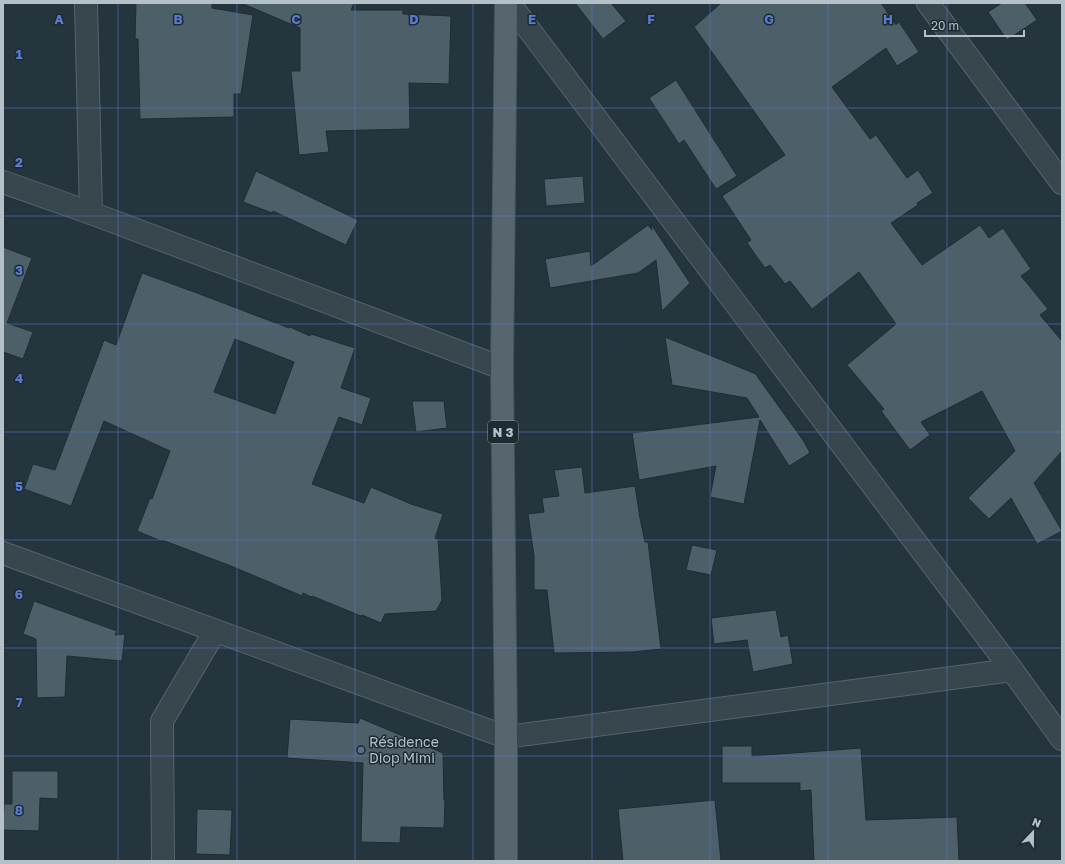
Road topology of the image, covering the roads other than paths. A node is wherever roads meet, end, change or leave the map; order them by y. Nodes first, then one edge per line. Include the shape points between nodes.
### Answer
1 (86, 3) edge
2 (507, 3) edge
3 (928, 3) edge
4 (3, 182) edge
5 (1062, 183) edge
6 (91, 213) junction
7 (502, 368) junction
8 (3, 553) edge
9 (215, 631) junction
10 (1012, 670) junction
11 (506, 737) junction
12 (1062, 739) edge
13 (163, 861) edge
14 (506, 861) edge

1 - 6 street
2 - 7 main road, N 3
2 - 10 street
3 - 5 street
4 - 6 street
6 - 7 street
7 - 11 main road, N 3
8 - 9 street
9 - 11 street
9 - 13 street via 162,721
10 - 11 street
10 - 12 street
11 - 14 main road, N 3

